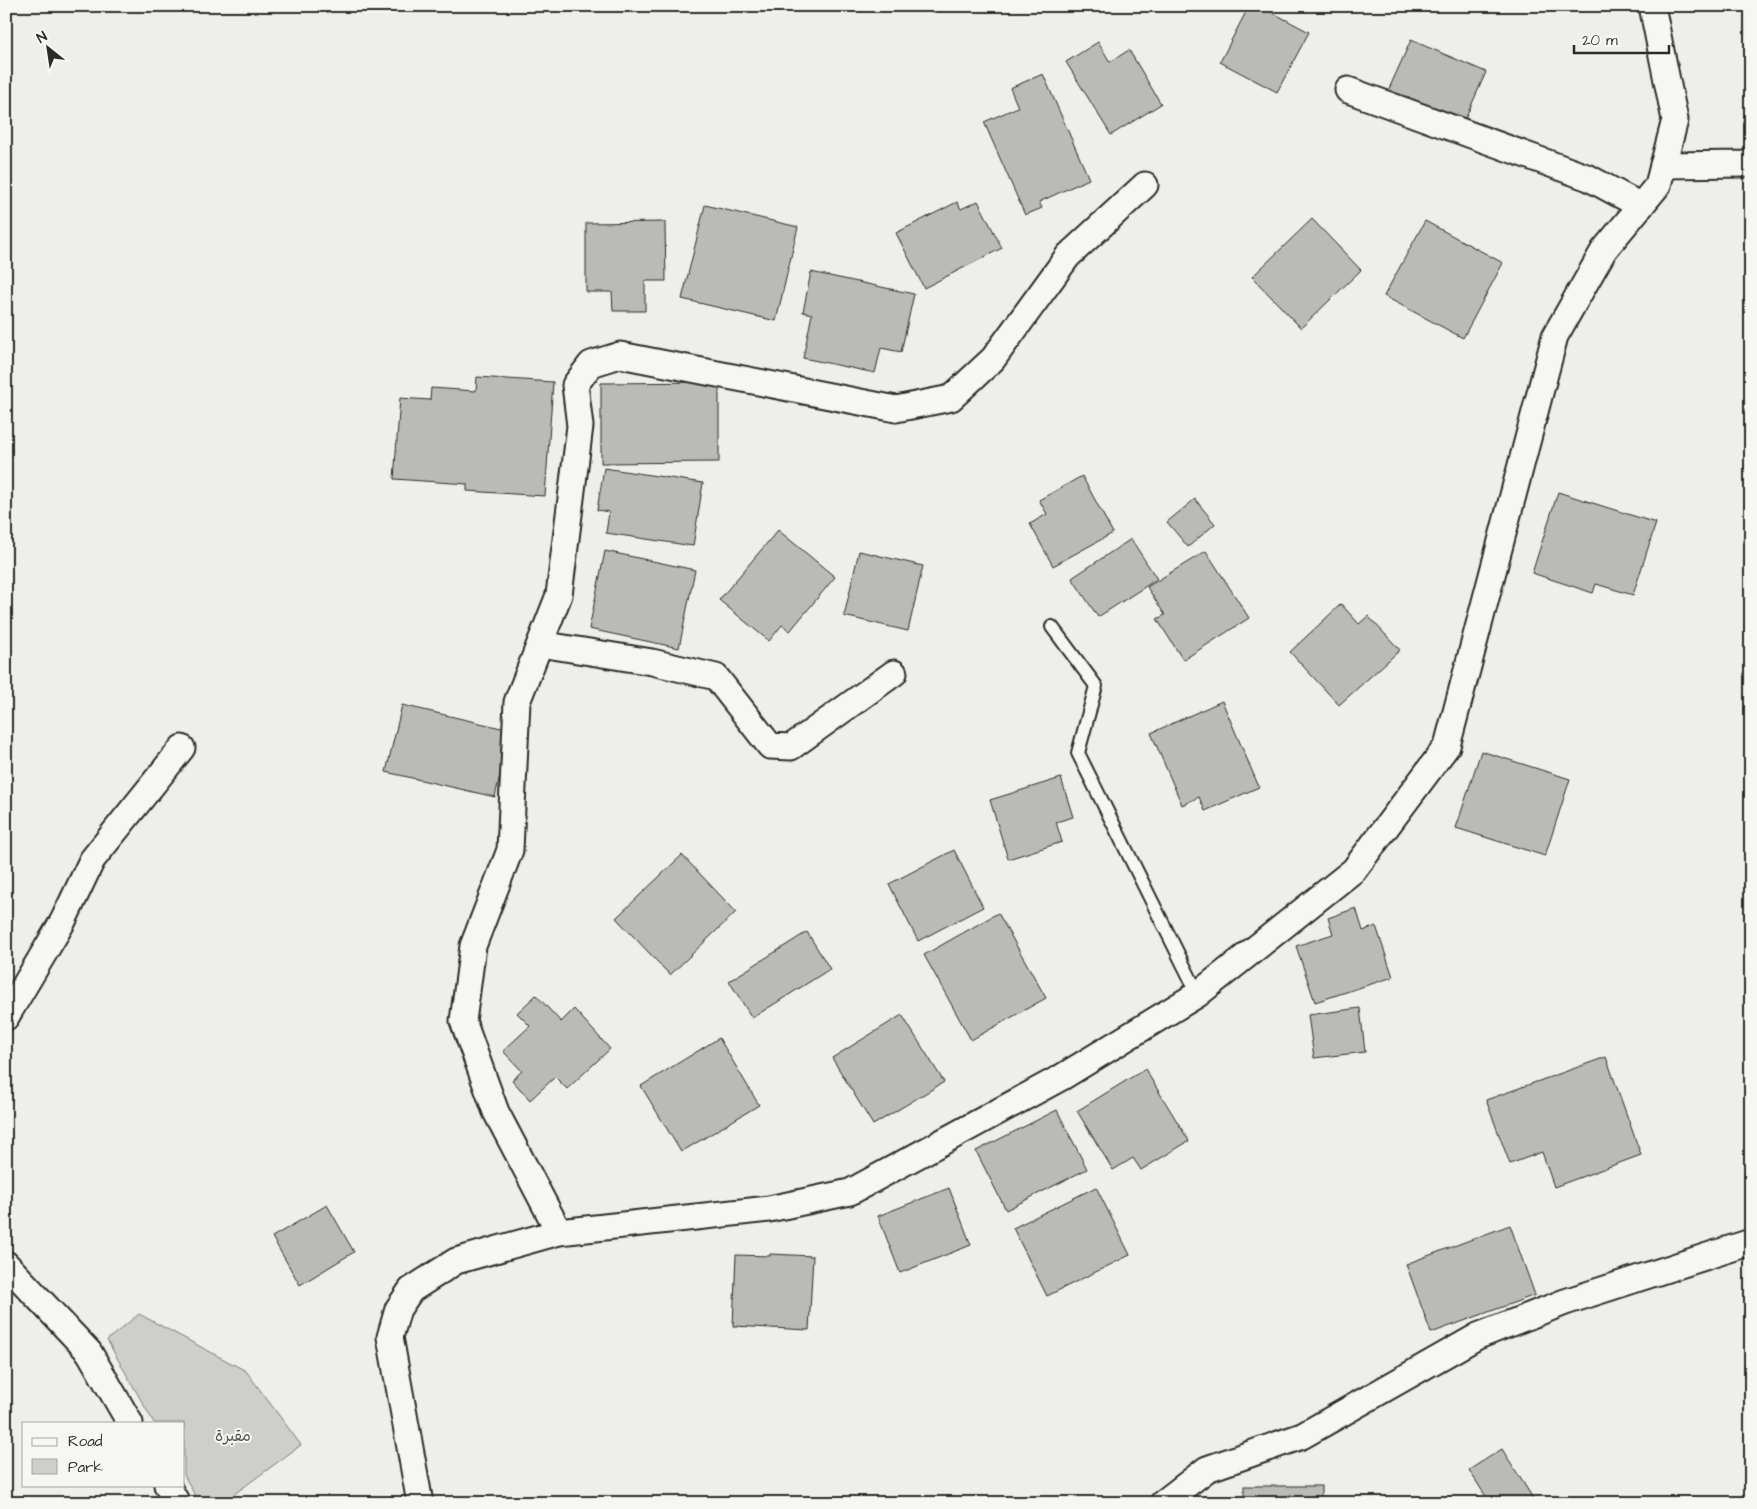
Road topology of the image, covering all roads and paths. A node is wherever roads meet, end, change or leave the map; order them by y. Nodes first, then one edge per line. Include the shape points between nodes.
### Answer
1 (1652, 6) edge
2 (1348, 90) dead end
3 (1751, 161) edge
4 (1663, 165) junction
5 (1145, 185) dead end
6 (1641, 206) junction
7 (1052, 628) dead end
8 (540, 644) junction
9 (894, 673) dead end
10 (182, 748) dead end
11 (1198, 994) junction
12 (6, 1017) edge
13 (559, 1232) junction
14 (1751, 1242) edge
15 (6, 1264) edge
16 (129, 1422) edge
17 (168, 1486) edge
18 (177, 1503) edge
19 (420, 1503) edge
20 (1163, 1503) edge

1 - 4 street via 1675,120
2 - 6 street via 1589,178
3 - 4 street via 1747,164
4 - 6 street via 1658,185
5 - 8 street via 1068,256 993,359 950,398 896,409 620,355 591,364 575,385 580,426 559,595
6 - 11 street via 1604,250 1555,336 1447,746 1354,870
7 - 11 lane via 1096,686 1078,753
8 - 9 street via 652,662 716,677 770,746 791,747
8 - 13 street via 518,702 510,850 473,946 463,1021 496,1112
10 - 12 street via 92,860 63,921
11 - 13 street via 1062,1077 850,1192 770,1209
13 - 19 street via 456,1261 411,1290 398,1309 390,1337
14 - 20 street via 1564,1302 1478,1336 1302,1436 1207,1469
15 - 16 street via 89,1352
17 - 18 street

